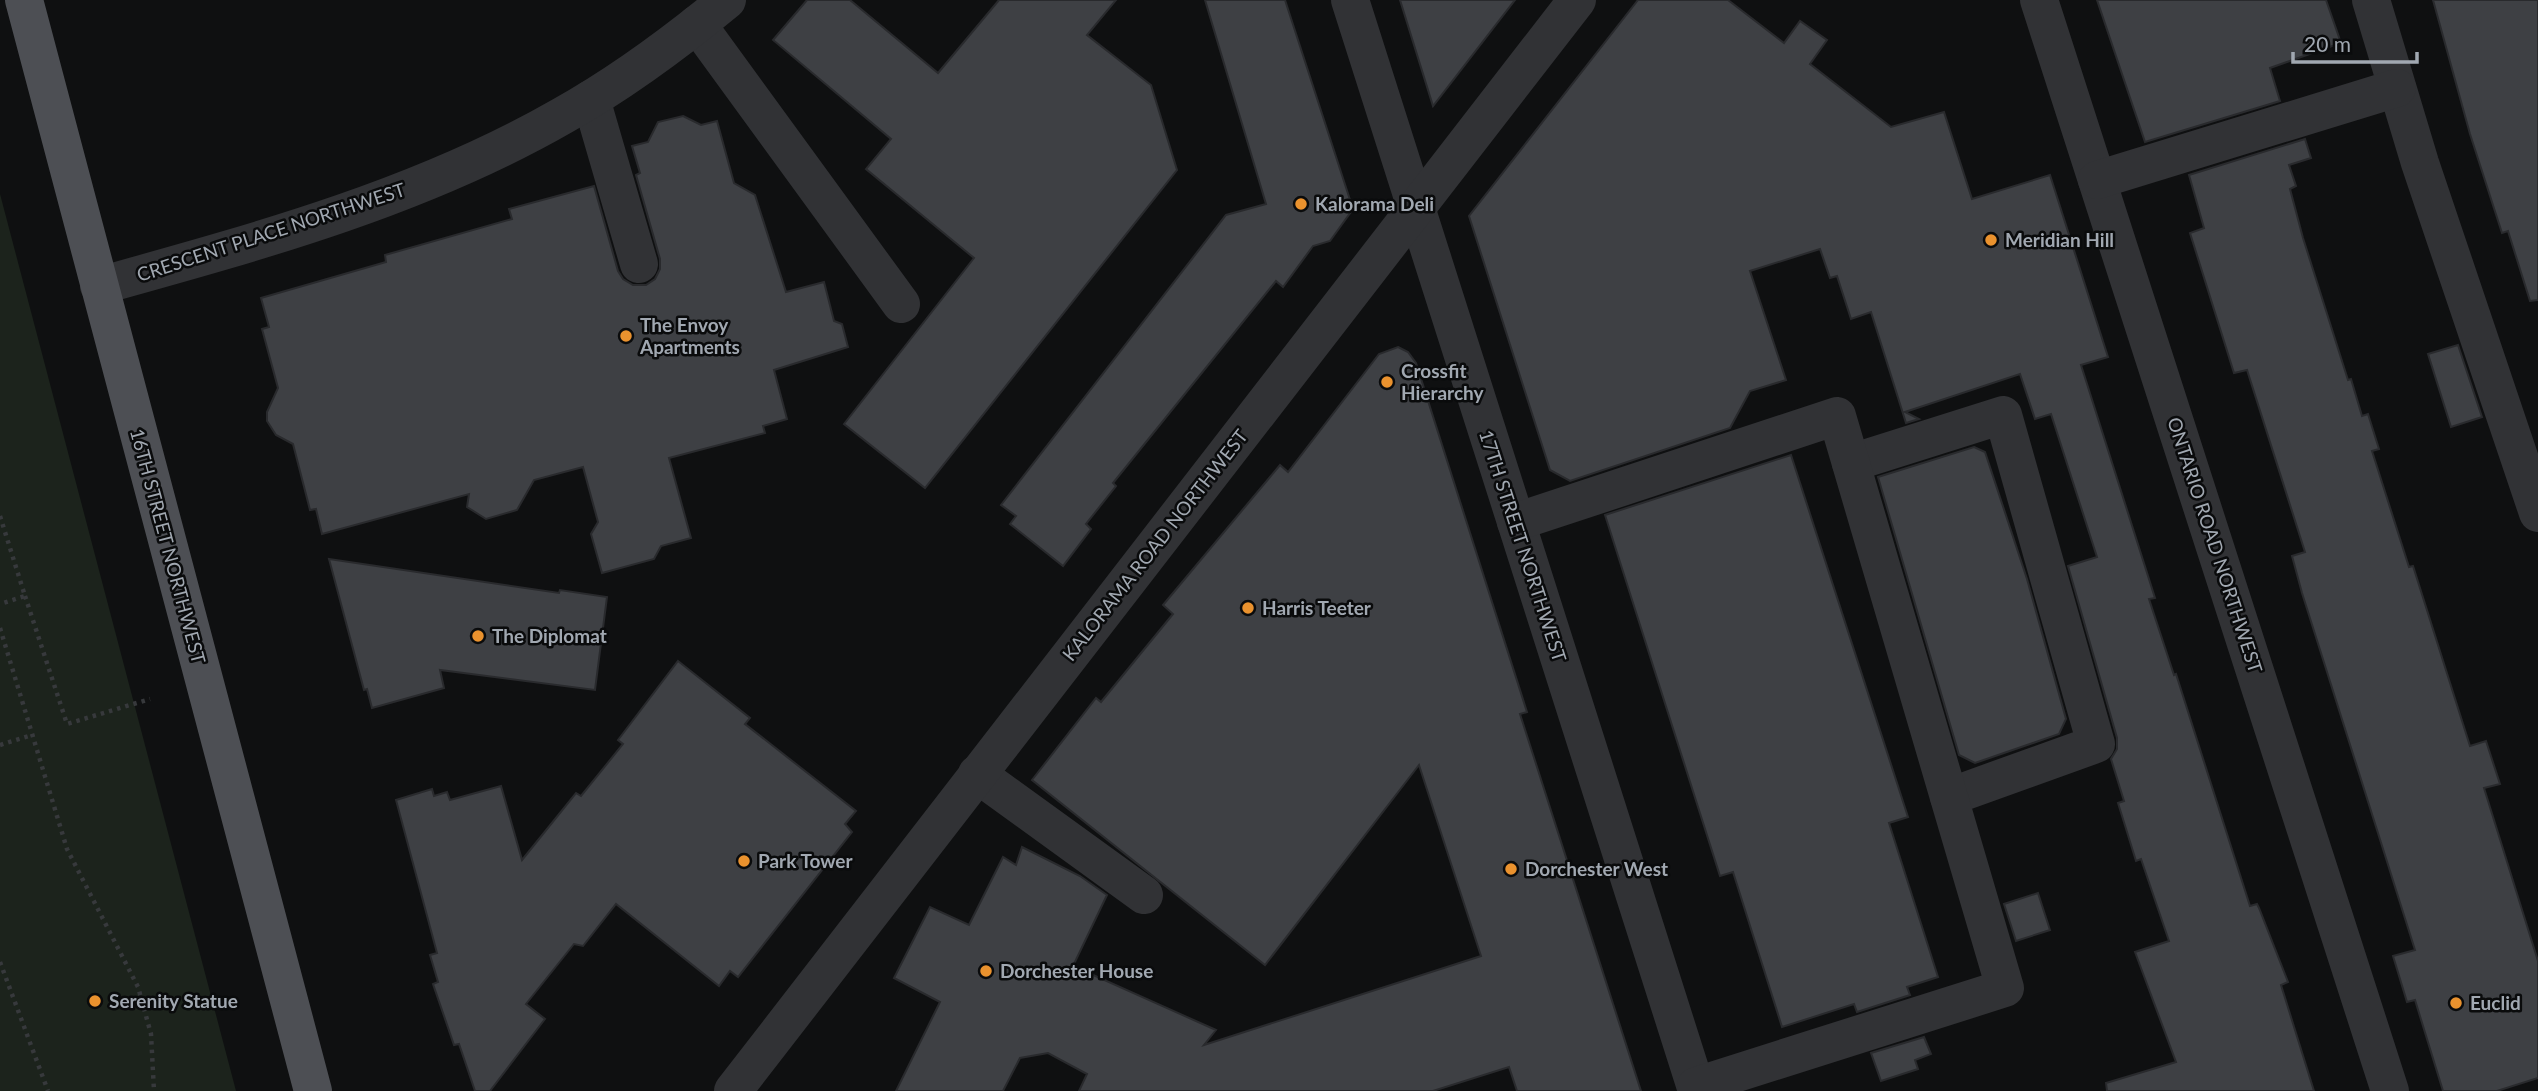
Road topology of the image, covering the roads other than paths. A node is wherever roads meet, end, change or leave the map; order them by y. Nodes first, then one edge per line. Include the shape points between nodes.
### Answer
1 (23, 0) edge
2 (727, 0) edge
3 (1350, 0) edge
4 (1577, 0) edge
5 (2039, 0) edge
6 (2371, 0) edge
7 (697, 24) junction
8 (2397, 88) junction
9 (591, 99) junction
10 (2097, 180) junction
11 (1415, 211) junction
12 (639, 264) dead end
13 (99, 286) junction
14 (901, 304) dead end
15 (1851, 463) junction
16 (2538, 513) edge
17 (1516, 522) junction
18 (977, 774) junction
19 (1949, 797) junction
20 (1144, 895) dead end
21 (1697, 1088) edge
22 (313, 1091) edge
23 (733, 1091) edge
24 (2390, 1091) edge

1 - 13 main road, 16TH STREET NORTHWEST
2 - 7 street, CRESCENT PLACE NORTHWEST
3 - 11 street, 17TH STREET NORTHWEST
4 - 11 street, KALORAMA ROAD NORTHWEST
5 - 10 street, ONTARIO ROAD NORTHWEST
6 - 8 street
7 - 9 street, CRESCENT PLACE NORTHWEST
7 - 14 street
8 - 10 street
8 - 16 street
9 - 12 street
9 - 13 street, CRESCENT PLACE NORTHWEST via 481,158 400,192
10 - 24 street, ONTARIO ROAD NORTHWEST
11 - 17 street, 17TH STREET NORTHWEST
11 - 18 street, KALORAMA ROAD NORTHWEST
13 - 22 main road, 16TH STREET NORTHWEST
15 - 17 street via 1837,416
15 - 19 street
15 - 19 street via 2003,415 2096,744
17 - 21 street, 17TH STREET NORTHWEST
18 - 20 street
18 - 23 street, KALORAMA ROAD NORTHWEST
19 - 21 street via 2005,988

